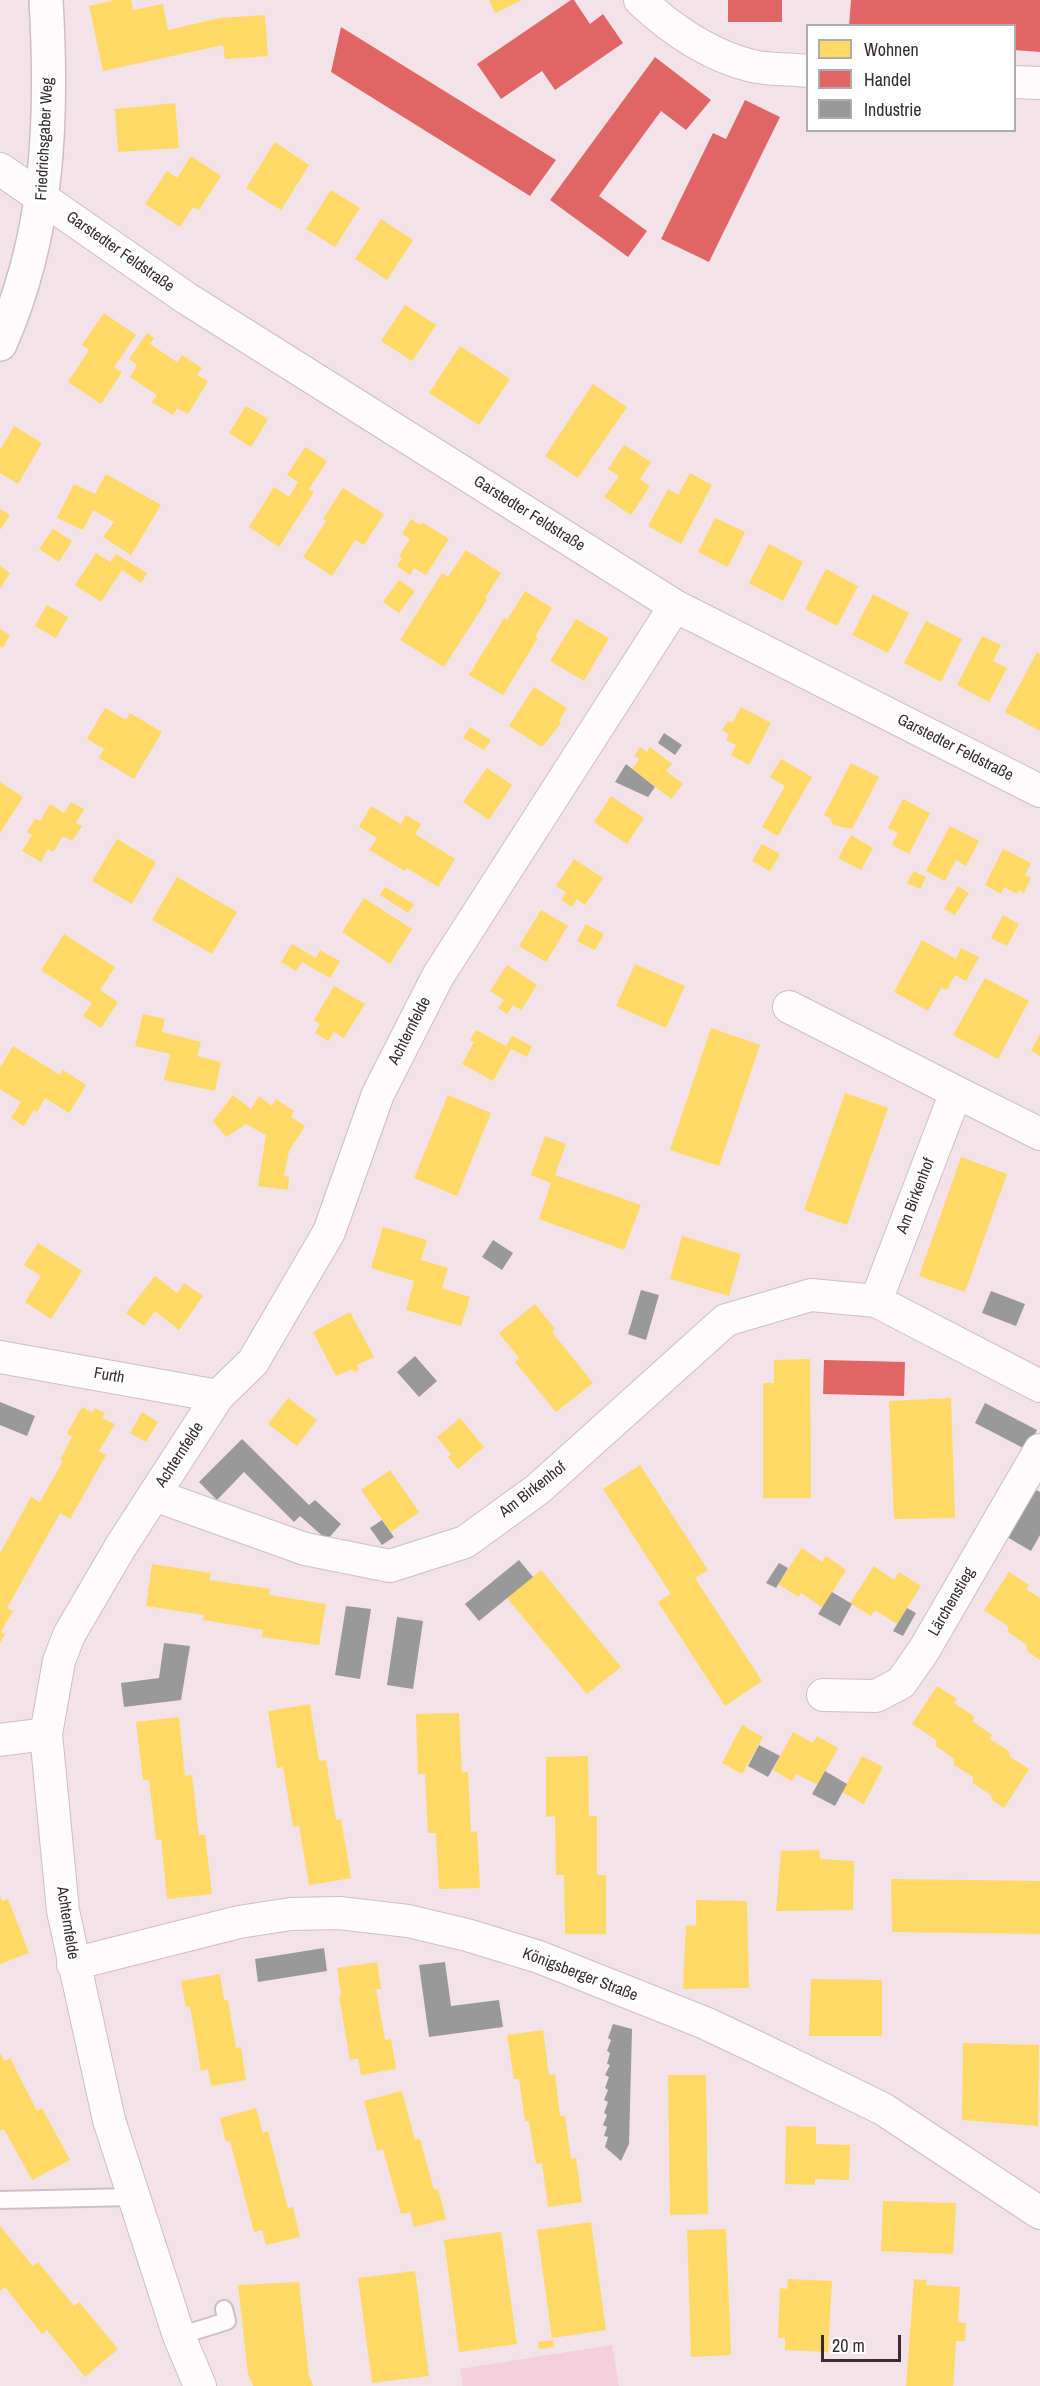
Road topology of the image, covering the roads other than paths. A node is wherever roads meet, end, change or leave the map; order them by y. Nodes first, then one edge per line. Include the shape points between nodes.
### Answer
1 (46, 0) edge
2 (640, 0) edge
3 (806, 71) edge
4 (1016, 82) edge
5 (1040, 83) edge
6 (0, 170) edge
7 (42, 197) junction
8 (0, 344) edge
9 (675, 606) junction
10 (1040, 791) edge
11 (789, 1007) dead end
12 (956, 1092) junction
13 (1040, 1134) edge
14 (876, 1300) junction
15 (0, 1357) edge
16 (1040, 1386) edge
17 (218, 1396) junction
18 (1040, 1450) edge
19 (154, 1495) junction
20 (823, 1695) dead end
21 (46, 1734) junction
22 (0, 1740) edge
23 (74, 1964) junction
24 (133, 2198) junction
25 (0, 2200) edge
26 (1040, 2213) edge
27 (224, 2309) dead end
28 (179, 2336) junction
29 (192, 2382) edge

1 - 7 main road, Friedrichsgaber Weg via 47,150
2 - 3 street via 689,40 720,55 753,66
4 - 5 street
6 - 7 street, Garstedter Feldstraße
7 - 8 main road, Friedrichsgaber Weg via 33,249
7 - 9 street, Garstedter Feldstraße via 186,298
9 - 10 street, Garstedter Feldstraße
9 - 17 street, Achternfelde via 438,976 378,1094 329,1232 253,1362
11 - 12 street
12 - 13 street
12 - 14 street, Am Birkenhof
14 - 16 street, Am Birkenhof
14 - 19 street, Am Birkenhof via 811,1295 726,1320 538,1489 465,1542 390,1566 305,1549
15 - 17 street, Furth
17 - 19 street, Achternfelde
18 - 20 street, Lärchenstieg via 901,1683 876,1696
19 - 21 street, Achternfelde via 69,1635 59,1661
21 - 22 street
21 - 23 street, Achternfelde via 63,1911
23 - 24 street, Achternfelde via 110,2120
23 - 26 street, Königsberger Straße via 239,1922 291,1914 339,1913 466,1935 539,1958 758,2048 883,2109
24 - 25 lane
24 - 28 street, Achternfelde
27 - 28 lane via 227,2321
28 - 29 street, Achternfelde

